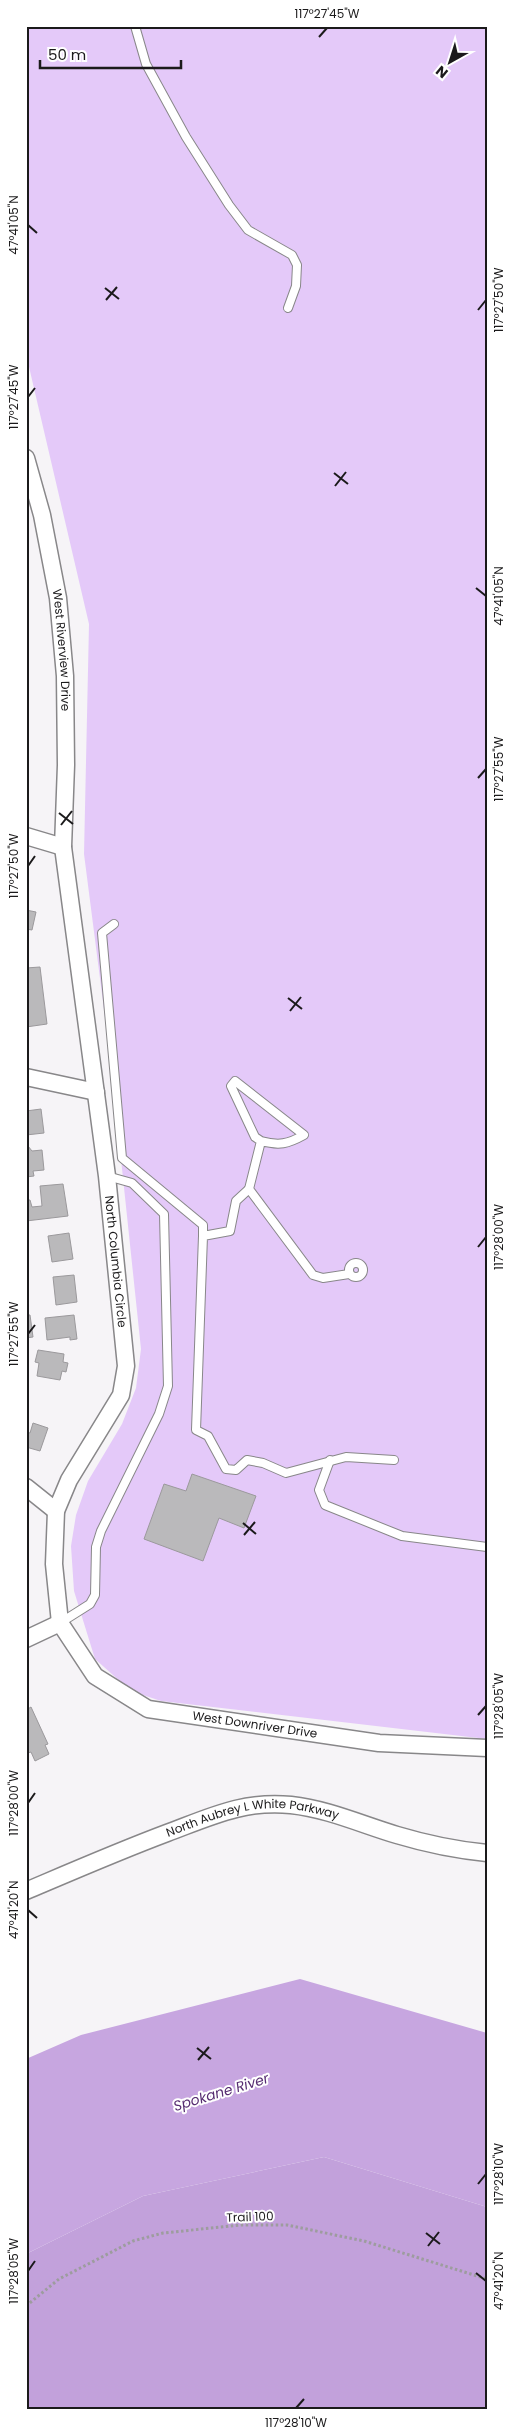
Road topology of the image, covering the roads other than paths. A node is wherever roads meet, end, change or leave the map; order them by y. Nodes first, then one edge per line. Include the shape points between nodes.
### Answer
1 (135, 26) edge
2 (288, 308) dead end
3 (26, 458) edge
4 (26, 836) edge
5 (63, 847) junction
6 (114, 924) dead end
7 (26, 1077) edge
8 (96, 1092) junction
9 (262, 1141) junction
10 (107, 1176) junction
11 (249, 1189) junction
12 (203, 1236) junction
13 (350, 1274) dead end
14 (330, 1460) junction
15 (394, 1460) dead end
16 (26, 1487) edge
17 (56, 1512) junction
18 (487, 1547) edge
19 (60, 1623) junction
20 (26, 1639) edge
21 (487, 1748) edge
22 (487, 1853) edge
23 (26, 1891) edge

1 - 2 lane via 146,64 186,137 229,205 248,230 292,255 297,265 296,286
3 - 5 street, West Riverview Drive via 42,515 58,598 65,676
4 - 5 street
5 - 8 street, North Columbia Circle
6 - 12 lane via 102,933 122,1158 203,1225
7 - 8 street
8 - 10 street, North Columbia Circle
9 - 9 lane via 288,1144 304,1135 235,1081 231,1086 255,1137
9 - 11 lane
10 - 17 street, North Columbia Circle via 126,1366 120,1395 69,1480
10 - 19 lane via 132,1183 164,1214 168,1386 159,1414 100,1531 96,1547 95,1595 90,1604
11 - 12 lane via 236,1201 230,1231
11 - 13 lane via 313,1275 323,1278
12 - 14 lane via 196,1430 208,1436 226,1470 236,1470 247,1460 286,1473
14 - 15 lane via 346,1457
14 - 18 lane via 319,1490 325,1505 402,1536
16 - 17 street
17 - 19 street, North Columbia Circle via 54,1564
19 - 20 street
19 - 21 street, West Downriver Drive via 95,1676 148,1709 379,1743
22 - 23 street, North Aubrey L White Parkway via 453,1849 293,1805 256,1804 216,1814

